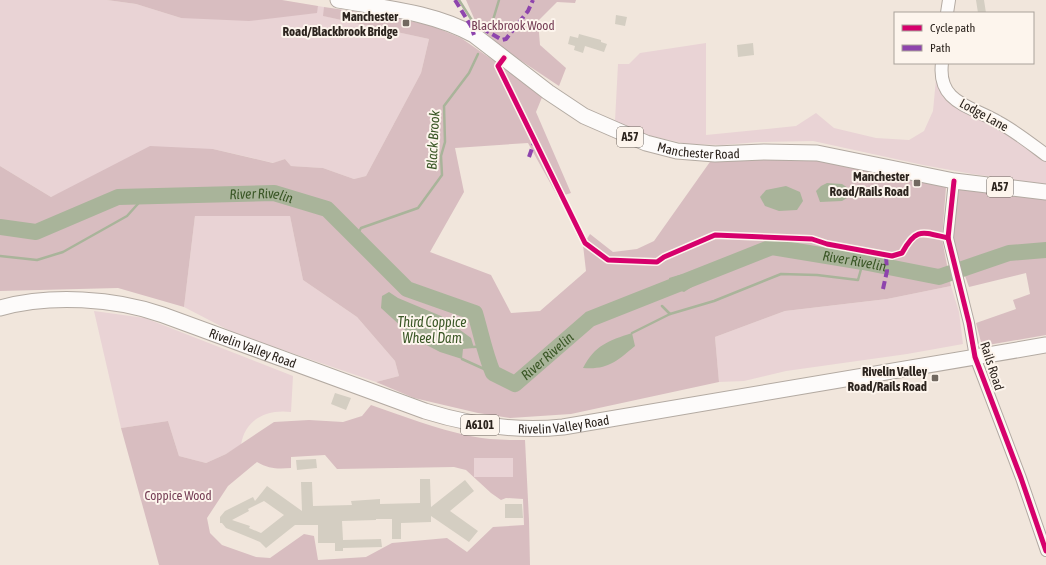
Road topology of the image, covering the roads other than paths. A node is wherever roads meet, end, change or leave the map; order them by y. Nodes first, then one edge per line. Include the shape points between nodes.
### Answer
1 (338, 0) edge
2 (949, 0) edge
3 (947, 12) edge
4 (942, 64) edge
5 (1046, 155) edge
6 (954, 181) junction
7 (1046, 192) edge
8 (0, 308) edge
9 (1046, 345) edge
10 (975, 357) junction
11 (1046, 551) edge

1 - 6 main road, Manchester Road / A57 via 408,12 464,30 584,116 646,143 677,151 715,154 817,153
2 - 3 street
4 - 5 street, Lodge Lane via 943,86 951,97 997,121
6 - 7 main road, Manchester Road / A57
6 - 10 street, Rails Road via 948,238
8 - 10 main road, Rivelin Valley Road / A6101 via 66,300 140,308 163,314 425,411 466,422 515,429 563,427
9 - 10 main road, Rivelin Valley Road / A6101
10 - 11 street, Rails Road

